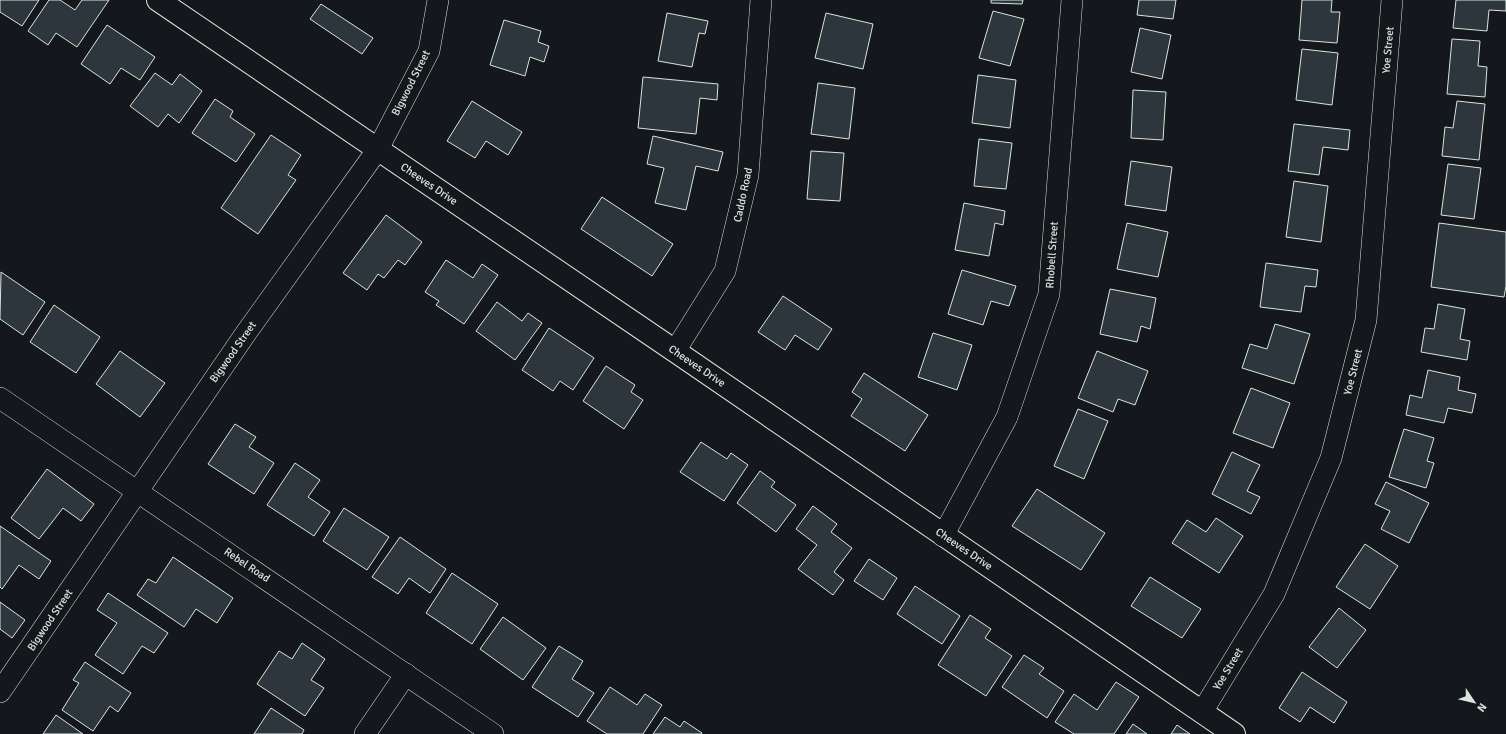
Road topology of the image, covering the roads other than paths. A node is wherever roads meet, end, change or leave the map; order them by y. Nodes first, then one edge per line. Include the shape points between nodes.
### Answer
1 (158, 0) edge
2 (438, 0) edge
3 (761, 0) edge
4 (1072, 0) edge
5 (1392, 0) edge
6 (378, 149) junction
7 (675, 352) junction
8 (0, 398) edge
9 (138, 491) junction
10 (944, 536) junction
11 (406, 674) junction
12 (0, 692) edge
13 (1202, 712) junction
14 (365, 734) edge
15 (493, 734) edge
16 (1234, 734) edge

1 - 6 street, Cheeves Drive
2 - 6 street, Bigwood Street via 429,51
3 - 7 street, Caddo Road via 748,174 725,271
4 - 10 street, Rhobell Street via 1049,294 1008,417
5 - 13 street, Yoe Street via 1366,320 1332,458 1274,594
6 - 7 street, Cheeves Drive
6 - 9 street, Bigwood Street via 246,332
7 - 10 street, Cheeves Drive
8 - 9 street, Rebel Road
9 - 11 street, Rebel Road
9 - 12 street, Bigwood Street
10 - 13 street, Cheeves Drive
11 - 14 street
11 - 15 street, Rebel Road
13 - 16 street, Cheeves Drive

